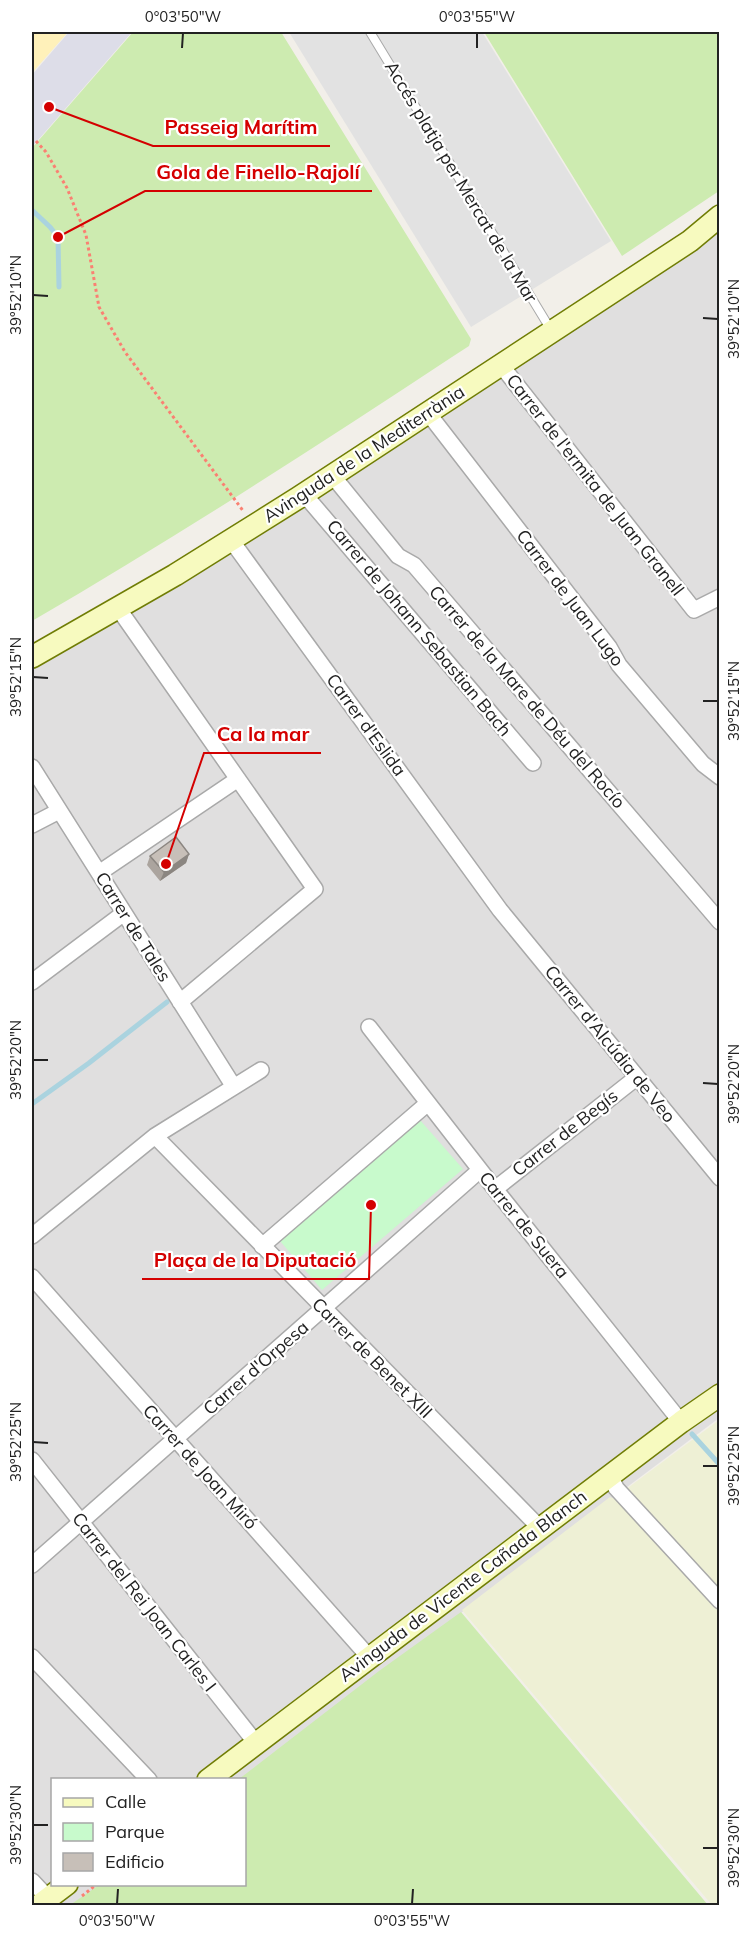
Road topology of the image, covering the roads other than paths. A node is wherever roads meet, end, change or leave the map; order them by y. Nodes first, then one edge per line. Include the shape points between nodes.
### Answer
1 (370, 32) edge
2 (720, 216) edge
3 (720, 230) edge
4 (690, 241) junction
5 (551, 332) junction
6 (501, 365) junction
7 (429, 412) junction
8 (332, 475) junction
9 (304, 494) junction
10 (231, 540) junction
11 (720, 597) edge
12 (118, 608) junction
13 (32, 657) edge
14 (533, 763) dead end
15 (32, 767) edge
16 (720, 777) edge
17 (238, 779) junction
18 (59, 811) junction
19 (32, 825) edge
20 (99, 873) junction
21 (500, 910) joint
22 (124, 913) junction
23 (720, 922) edge
24 (32, 982) edge
25 (180, 1002) junction
26 (369, 1027) dead end
27 (261, 1070) dead end
28 (636, 1078) junction
29 (234, 1087) junction
30 (428, 1103) junction
31 (155, 1136) junction
32 (714, 1160) edge
33 (480, 1170) junction
34 (720, 1178) edge
35 (495, 1189) junction
36 (32, 1236) edge
37 (262, 1246) junction
38 (32, 1277) edge
39 (322, 1309) junction
40 (720, 1395) edge
41 (681, 1422) junction
42 (175, 1439) junction
43 (32, 1460) edge
44 (613, 1482) junction
45 (81, 1522) junction
46 (540, 1528) junction
47 (32, 1565) edge
48 (720, 1601) edge
49 (32, 1657) edge
50 (369, 1657) junction
51 (256, 1743) junction
52 (148, 1778) edge
53 (209, 1778) edge
54 (32, 1881) edge
55 (64, 1886) edge
56 (43, 1902) edge

1 - 5 lane, Accés platja per Mercat de la Mar
2 - 4 street, Avinguda de la Mediterrània
3 - 4 street, Avinguda de la Mediterrània
4 - 5 street, Avinguda de la Mediterrània
5 - 6 street, Avinguda de la Mediterrània
6 - 7 street, Avinguda de la Mediterrània
6 - 11 street, Carrer de l'ermita de Juan Granell via 694,610
7 - 8 street, Avinguda de la Mediterrània
7 - 16 street, Carrer de Juan Lugo via 619,665 703,764
8 - 9 street, Avinguda de la Mediterrània
8 - 23 street, Carrer de la Mare de Déu del Rocío via 398,556 414,565
9 - 10 street, Avinguda de la Mediterrània
9 - 14 street, Carrer de Johann Sebastian Bach
10 - 12 street, Avinguda de la Mediterrània
10 - 21 street, Carrer d'Eslida
12 - 13 street, Avinguda de la Mediterrània
12 - 17 street
15 - 18 street, Carrer de Tales
17 - 20 street
17 - 25 street via 315,889
18 - 19 street
18 - 20 street, Carrer de Tales
20 - 22 street, Carrer de Tales
21 - 28 street, Carrer d'Alcúdia de Veo
22 - 24 street
22 - 25 street, Carrer de Tales
25 - 29 street, Carrer de Tales
26 - 30 street, Carrer de Suera
27 - 29 street
28 - 32 street, Carrer d'Alcúdia de Veo
28 - 35 street, Carrer de Begís
29 - 31 street
30 - 33 street, Carrer de Suera
30 - 37 street
31 - 36 street
31 - 37 street, Carrer de Benet XIII
32 - 34 street, Carrer d'Alcúdia de Veo
33 - 35 street, Carrer de Suera
33 - 39 street, Carrer d'Orpesa
35 - 41 street, Carrer de Suera
37 - 39 street, Carrer de Benet XIII
38 - 42 street, Carrer de Joan Miró
39 - 42 street, Carrer d'Orpesa
39 - 46 street, Carrer de Benet XIII
40 - 41 street, Avinguda de Vicente Cañada Blanch
41 - 44 street, Avinguda de Vicente Cañada Blanch
42 - 45 street, Carrer d'Orpesa
42 - 50 street, Carrer de Joan Miró
43 - 45 street, Carrer del Rei Joan Carles I
44 - 46 street, Avinguda de Vicente Cañada Blanch
44 - 48 street
45 - 47 street, Carrer d'Orpesa
45 - 51 street, Carrer del Rei Joan Carles I
46 - 50 street, Avinguda de Vicente Cañada Blanch
49 - 52 street
50 - 51 street, Avinguda de Vicente Cañada Blanch
51 - 53 street, Avinguda de Vicente Cañada Blanch
54 - 56 street
55 - 56 street

